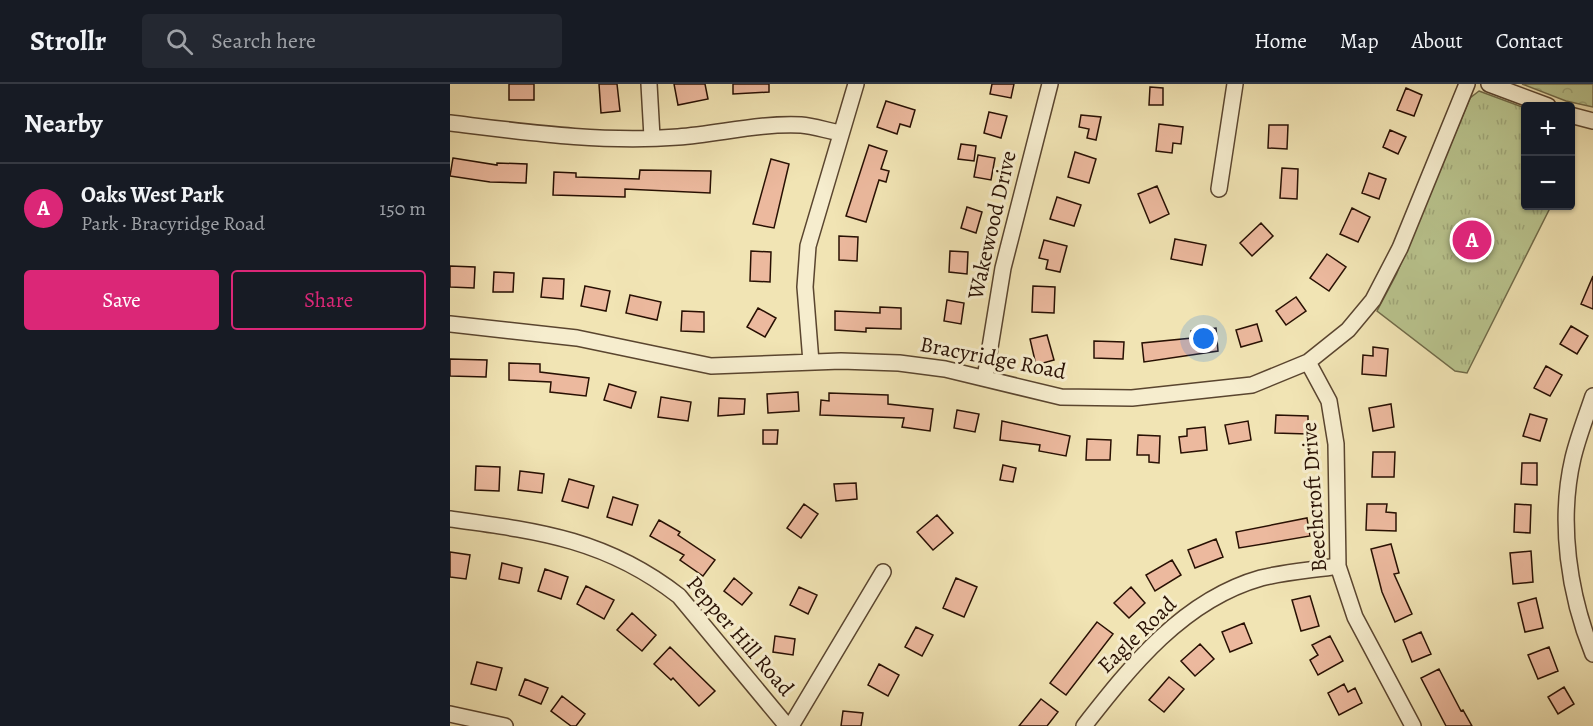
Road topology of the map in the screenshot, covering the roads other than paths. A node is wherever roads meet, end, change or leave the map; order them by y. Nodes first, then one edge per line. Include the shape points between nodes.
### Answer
1 (649, 84) edge
2 (856, 84) edge
3 (1050, 84) edge
4 (1234, 84) edge
5 (1467, 84) edge
6 (1490, 84) edge
7 (1537, 102) edge
8 (1575, 116) edge
9 (1593, 121) edge
10 (450, 123) edge
11 (841, 133) junction
12 (652, 137) junction
13 (1219, 189) dead end
14 (450, 324) edge
15 (811, 362) junction
16 (1308, 362) junction
17 (985, 378) junction
18 (1593, 396) edge
19 (450, 519) edge
20 (1338, 566) junction
21 (883, 572) dead end
22 (1593, 654) edge
23 (450, 714) edge
24 (471, 722) edge
25 (505, 726) edge
26 (789, 726) edge
27 (1084, 726) edge
28 (1413, 726) edge

1 - 12 street
2 - 11 street
3 - 17 street, Wakewood Drive via 1003,268
4 - 13 street
5 - 16 street, Bracyridge Road via 1400,248 1373,300 1348,330
6 - 7 street
8 - 9 street
10 - 12 street via 576,136
11 - 12 street via 802,125
11 - 15 street via 808,246 805,287
14 - 15 street, Bracyridge Road via 577,339 711,366
15 - 17 street, Bracyridge Road via 871,360
16 - 17 street, Bracyridge Road via 1252,385 1132,398 1061,397
16 - 20 street, Beechcroft Drive via 1329,401 1336,444
18 - 22 street via 1572,460 1568,540 1575,599
19 - 26 street, Pepper Hill Road via 538,531 594,546 648,574 679,596
20 - 27 street, Eagle Road via 1260,578 1189,614 1119,681
20 - 28 street, Beechcroft Drive via 1356,617
21 - 26 street
23 - 24 street
24 - 25 street

